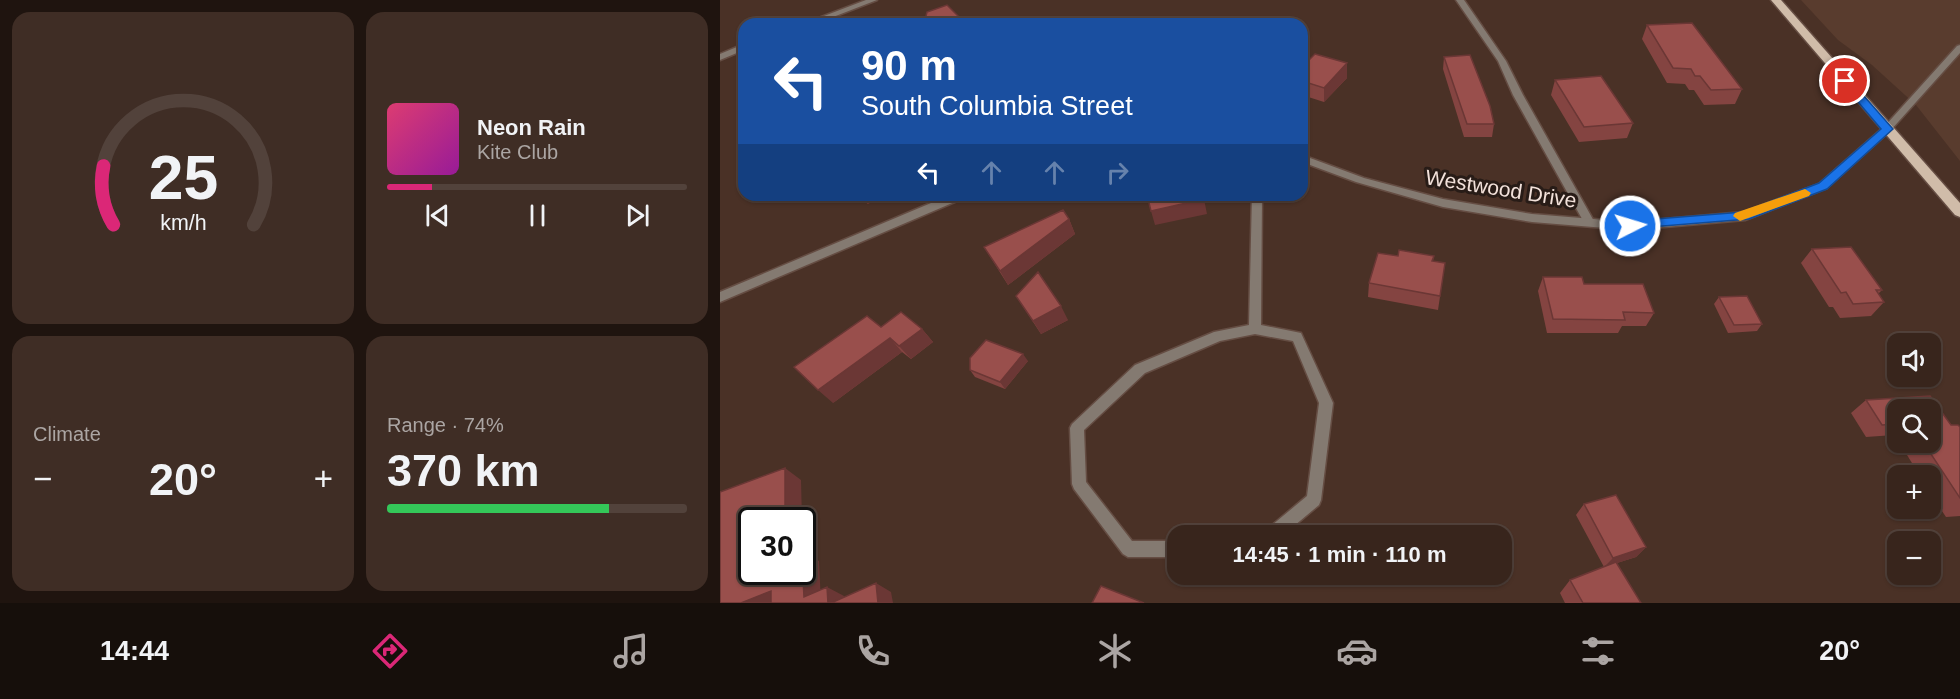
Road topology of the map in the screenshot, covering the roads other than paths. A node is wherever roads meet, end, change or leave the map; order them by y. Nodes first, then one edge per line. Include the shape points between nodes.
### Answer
1 (873, 0) edge
2 (1460, 0) edge
3 (1776, 0) edge
4 (824, 18) edge
5 (1960, 48) edge
6 (738, 50) edge
7 (720, 57) edge
8 (1887, 129) junction
9 (1308, 160) edge
10 (946, 201) edge
11 (1257, 201) edge
12 (1960, 212) edge
13 (1590, 223) junction
14 (720, 297) edge
15 (1256, 328) junction
16 (1283, 525) edge
17 (1167, 549) edge

1 - 4 street
2 - 13 street via 1502,61
3 - 8 main road
5 - 8 street, Westwood Drive
6 - 7 street
8 - 12 main road
8 - 13 street, Westwood Drive via 1823,186 1744,216 1630,226
9 - 13 street, Westwood Drive via 1360,180 1443,203
10 - 14 street
11 - 15 street
15 - 16 street via 1297,337 1326,403 1314,500
15 - 17 street via 1218,336 1140,369 1077,428 1078,484 1128,549

